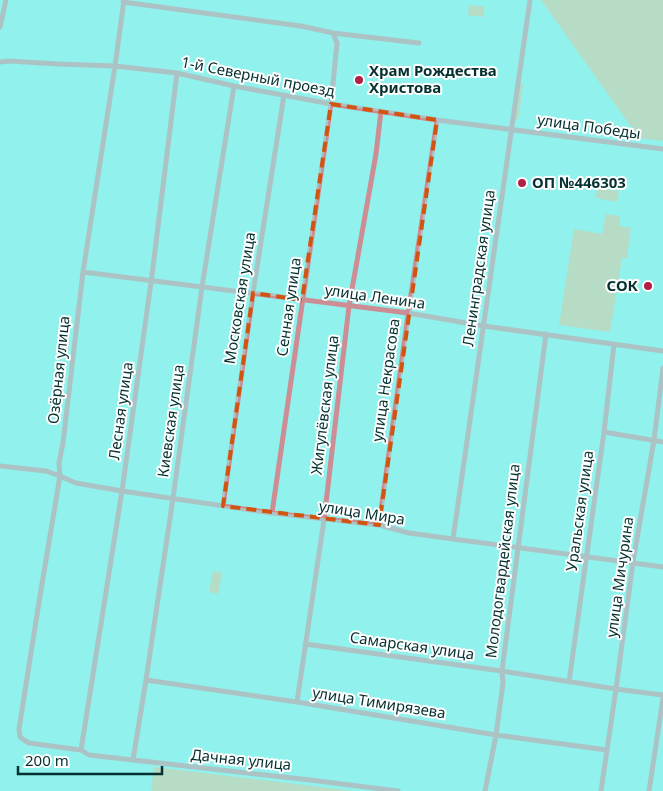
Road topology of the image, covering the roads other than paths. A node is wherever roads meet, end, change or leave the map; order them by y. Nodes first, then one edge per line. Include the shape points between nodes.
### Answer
1 (6, 0) edge
2 (530, 0) edge
3 (123, 1) edge
4 (0, 27) edge
5 (333, 33) junction
6 (419, 43) dead end
7 (0, 62) edge
8 (115, 66) junction
9 (177, 73) junction
10 (234, 86) junction
11 (284, 95) junction
12 (330, 104) junction
13 (381, 111) junction
14 (437, 120) junction
15 (511, 130) junction
16 (663, 150) edge
17 (83, 272) junction
18 (151, 280) junction
19 (202, 286) junction
20 (253, 293) junction
21 (302, 300) junction
22 (350, 306) junction
23 (408, 313) junction
24 (484, 326) junction
25 (546, 334) junction
26 (614, 344) junction
27 (663, 351) edge
28 (663, 368) edge
29 (604, 432) junction
30 (654, 440) junction
31 (663, 442) edge
32 (0, 466) edge
33 (60, 476) junction
34 (122, 492) junction
35 (173, 498) junction
36 (223, 506) junction
37 (272, 513) junction
38 (324, 520) junction
39 (379, 525) junction
40 (453, 539) junction
41 (517, 547) junction
42 (586, 556) junction
43 (633, 562) junction
44 (663, 566) edge
45 (305, 644) junction
46 (502, 670) junction
47 (146, 680) junction
48 (569, 682) junction
49 (616, 689) junction
50 (663, 697) edge
51 (297, 702) junction
52 (496, 735) junction
53 (24, 740) joint
54 (81, 750) junction
55 (607, 750) junction
56 (133, 760) junction
57 (398, 791) edge
58 (485, 791) edge
59 (600, 791) edge
60 (649, 791) edge

1 - 4 street
2 - 15 street, Ленинградская улица
3 - 5 street
3 - 8 street, Озёрная улица
5 - 6 street
5 - 12 street, Сенная улица via 338,43
7 - 8 street, 1-й Северный проезд
8 - 9 street, 1-й Северный проезд
8 - 17 street, Озёрная улица
9 - 10 street, 1-й Северный проезд
9 - 18 street, Лесная улица
10 - 11 street, 1-й Северный проезд
10 - 19 street, Киевская улица
11 - 12 street, 1-й Северный проезд
11 - 20 street, Московская улица
12 - 13 street, 1-й Северный проезд
12 - 21 street, Сенная улица
13 - 14 street, 1-й Северный проезд
13 - 22 street, Жигулёвская улица
14 - 15 street, 1-й Северный проезд
14 - 23 street, улица Некрасова
15 - 16 street, улица Победы
15 - 24 street, Ленинградская улица
17 - 18 street, улица Ленина
17 - 33 street, Озёрная улица
18 - 19 street, улица Ленина
18 - 34 street, Лесная улица
19 - 20 street, улица Ленина
19 - 35 street, Киевская улица
20 - 21 street, улица Ленина
20 - 36 street, Московская улица
21 - 22 street, улица Ленина
21 - 37 street, Сенная улица
22 - 23 street, улица Ленина
22 - 38 street, Жигулёвская улица
23 - 24 street, улица Ленина
23 - 39 street, улица Некрасова
24 - 25 street, улица Ленина
24 - 40 street, Ленинградская улица
25 - 26 street, улица Ленина
25 - 41 street, Молодогвардейская улица
26 - 27 street, улица Ленина
26 - 29 street, Уральская улица
28 - 30 street, улица Мичурина
29 - 30 street
29 - 42 street, Уральская улица
30 - 31 street
30 - 43 street, улица Мичурина
32 - 33 street, улица Мира via 46,471
33 - 34 street, улица Мира via 76,483
33 - 53 street, Озёрная улица via 19,730
34 - 35 street, улица Мира
34 - 54 street, Лесная улица
35 - 36 street, улица Мира
35 - 47 street, Киевская улица
36 - 37 street, улица Мира
37 - 38 street, улица Мира
38 - 39 street, улица Мира
38 - 45 street, Жигулёвская улица
39 - 40 street, улица Мира
40 - 41 street, улица Мира
41 - 42 street, улица Мира
41 - 46 street, Молодогвардейская улица
42 - 43 street, улица Мира
42 - 48 street, Уральская улица
43 - 44 street, улица Мира
43 - 49 street, улица Мичурина
45 - 46 street, Самарская улица
45 - 51 street, Жигулёвская улица
46 - 48 street, Самарская улица
46 - 52 street, Молодогвардейская улица
47 - 51 street, улица Тимирязева
47 - 56 street, Киевская улица
48 - 49 street, Самарская улица
49 - 50 street, Самарская улица
49 - 55 street, улица Мичурина
50 - 60 street
51 - 52 street, улица Тимирязева
52 - 55 street, улица Тимирязева
52 - 58 street, Молодогвардейская улица
53 - 54 street, Дачная улица
54 - 56 street, Дачная улица via 89,755
55 - 59 street, улица Мичурина
56 - 57 street, Дачная улица

